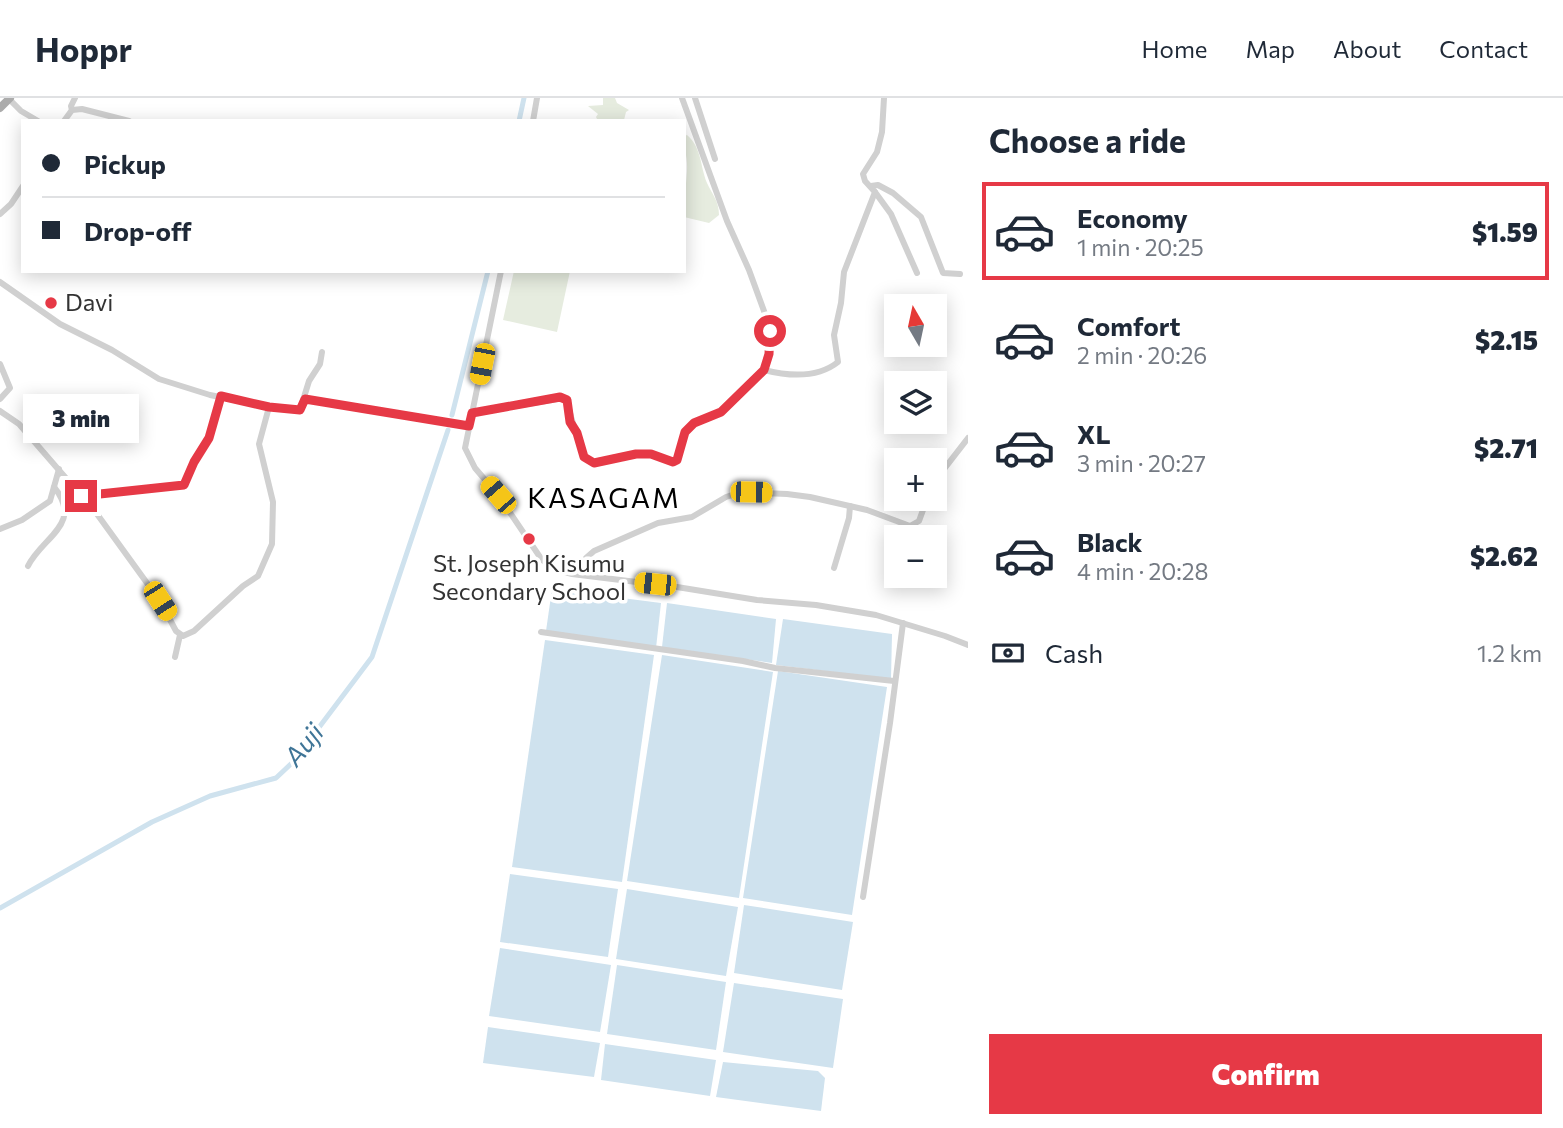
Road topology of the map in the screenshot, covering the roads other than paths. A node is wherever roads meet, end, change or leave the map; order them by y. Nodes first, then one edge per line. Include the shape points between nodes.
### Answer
1 (9, 98) edge
2 (75, 98) edge
3 (537, 98) edge
4 (682, 98) edge
5 (695, 98) edge
6 (884, 98) edge
7 (0, 108) edge
8 (72, 110) junction
9 (35, 119) edge
10 (65, 119) edge
11 (122, 119) edge
12 (533, 119) edge
13 (715, 159) dead end
14 (21, 189) edge
15 (873, 189) junction
16 (0, 214) edge
17 (501, 273) edge
18 (917, 273) dead end
19 (960, 274) dead end
20 (0, 282) edge
21 (322, 352) dead end
22 (0, 363) edge
23 (764, 370) junction
24 (221, 396) junction
25 (0, 399) edge
26 (305, 399) junction
27 (269, 407) junction
28 (0, 411) edge
29 (472, 413) junction
30 (469, 426) junction
31 (968, 438) edge
32 (947, 465) edge
33 (59, 469) junction
34 (54, 487) junction
35 (81, 496) junction
36 (850, 506) junction
37 (923, 511) edge
38 (0, 529) edge
39 (28, 566) dead end
40 (834, 568) dead end
41 (580, 575) junction
42 (903, 623) junction
43 (541, 632) dead end
44 (180, 635) junction
45 (968, 645) edge
46 (174, 657) dead end
47 (894, 681) junction
48 (863, 897) dead end

1 - 7 main road
1 - 9 street
2 - 8 street
3 - 12 street
4 - 23 street via 768,321 771,340
5 - 13 street
6 - 15 street via 877,152 863,174
8 - 10 street
8 - 11 street
14 - 16 street
15 - 18 street via 891,214
15 - 19 street via 883,187 916,212 927,228 943,273
15 - 23 street via 845,266 834,335 838,362 811,374
17 - 29 street
20 - 24 street via 60,324 159,379
21 - 26 street
22 - 25 street via 10,388
23 - 29 street via 721,412 685,432 673,462 636,454 594,463 584,457 564,398
24 - 27 street
24 - 35 street via 209,438 184,485
26 - 27 street via 300,410
26 - 30 street
27 - 44 street via 259,444 273,502 272,544 254,579 194,631
28 - 33 street via 19,424
29 - 30 street
30 - 41 street via 465,444 469,457 542,560
31 - 32 street
33 - 34 street
33 - 35 street
34 - 38 street via 44,506
34 - 39 street via 63,501 64,521
35 - 44 street
36 - 37 street via 911,526
36 - 40 street
36 - 41 street via 787,494 741,492 692,517 658,523 594,551
41 - 42 street via 816,605
42 - 45 street
42 - 47 street
43 - 47 street
44 - 46 street
47 - 48 street

